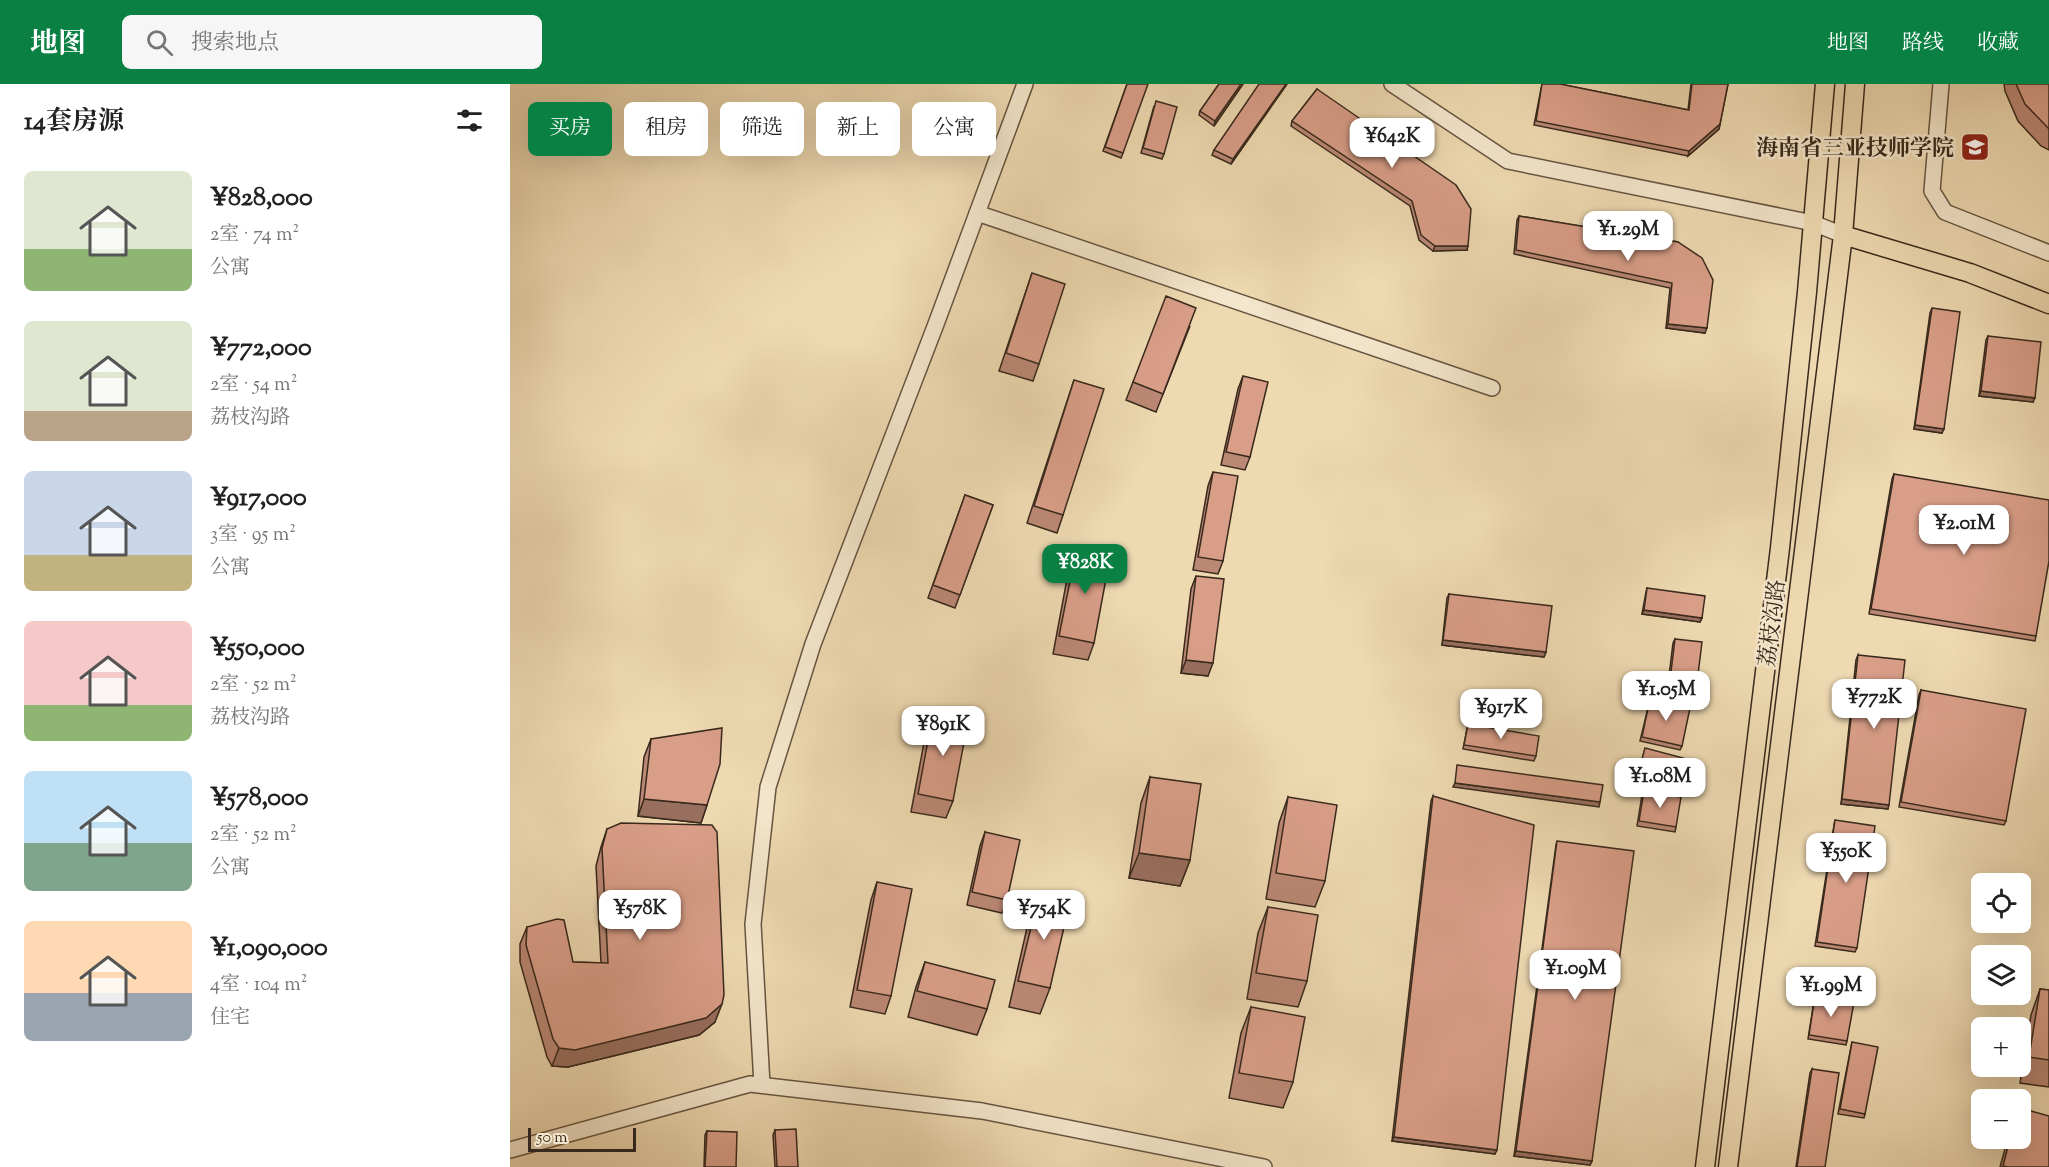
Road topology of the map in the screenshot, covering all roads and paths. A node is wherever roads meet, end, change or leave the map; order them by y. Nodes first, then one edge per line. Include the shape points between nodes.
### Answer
1 (1024, 84) edge
2 (1392, 84) edge
3 (1825, 84) edge
4 (1855, 84) edge
5 (1941, 84) edge
6 (977, 213) junction
7 (1813, 223) junction
8 (1843, 235) junction
9 (2049, 253) edge
10 (2049, 304) edge
11 (1492, 388) dead end
12 (762, 1085) junction
13 (510, 1150) edge
14 (1264, 1167) edge
15 (1705, 1167) edge
16 (1728, 1167) edge

1 - 6 street
2 - 7 street via 1508,161
3 - 7 main road, 荔枝沟路
4 - 8 main road, 荔枝沟路
5 - 9 street via 1932,192 1945,212
6 - 11 street
6 - 12 street via 813,644 768,787 753,924
7 - 8 street
7 - 15 main road, 荔枝沟路 via 1780,548
8 - 10 main road via 1970,273
8 - 16 main road, 荔枝沟路
12 - 13 street via 750,1084
12 - 14 street via 982,1111

